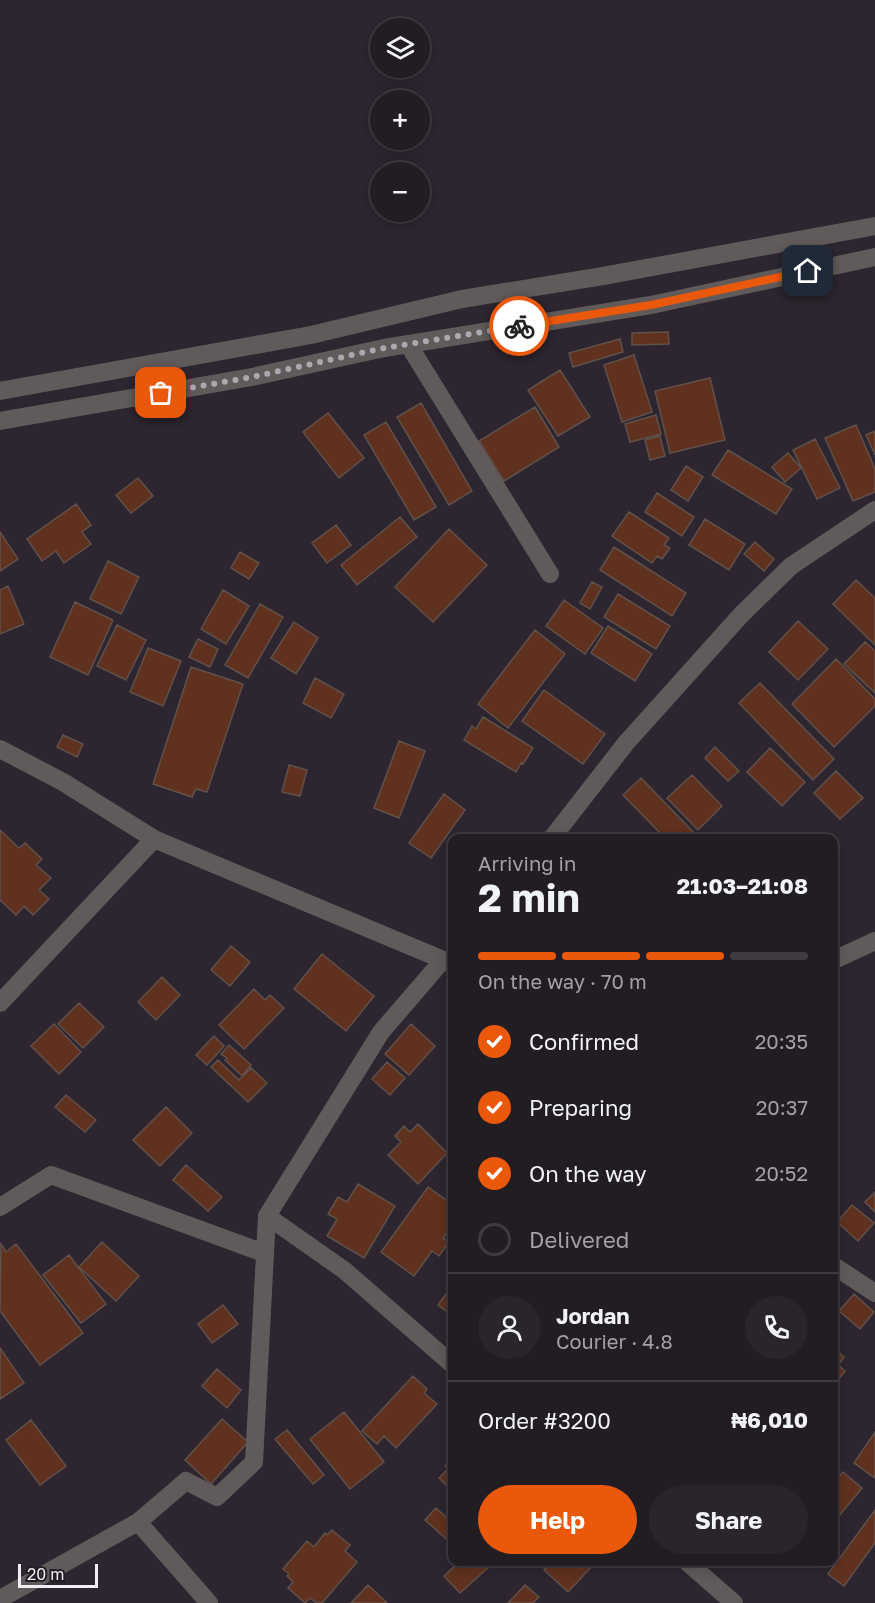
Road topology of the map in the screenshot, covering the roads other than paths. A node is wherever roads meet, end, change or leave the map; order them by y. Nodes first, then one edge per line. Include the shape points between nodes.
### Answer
1 (875, 226) edge
2 (875, 257) edge
3 (408, 344) junction
4 (0, 392) edge
5 (0, 422) edge
6 (875, 510) edge
7 (550, 574) dead end
8 (0, 749) edge
9 (555, 834) edge
10 (154, 839) junction
11 (875, 941) edge
12 (838, 958) edge
13 (448, 962) edge
14 (0, 1003) edge
15 (0, 1207) edge
16 (267, 1216) junction
17 (264, 1253) junction
18 (838, 1269) edge
19 (875, 1293) edge
20 (448, 1361) edge
21 (138, 1522) junction
22 (692, 1566) edge
23 (0, 1599) edge
24 (209, 1603) edge
25 (734, 1603) edge

1 - 4 street via 462,300 311,335
2 - 3 street via 651,305
3 - 5 street via 252,377
3 - 7 street
6 - 9 street via 791,566 741,615 626,743
8 - 10 street via 63,782
10 - 13 street
10 - 14 street
11 - 12 street
13 - 16 street via 381,1032
15 - 17 street via 51,1175
16 - 17 street
16 - 20 street via 344,1270
17 - 21 street via 254,1462 217,1497 186,1481
18 - 19 street
21 - 23 street
21 - 24 street
22 - 25 street

